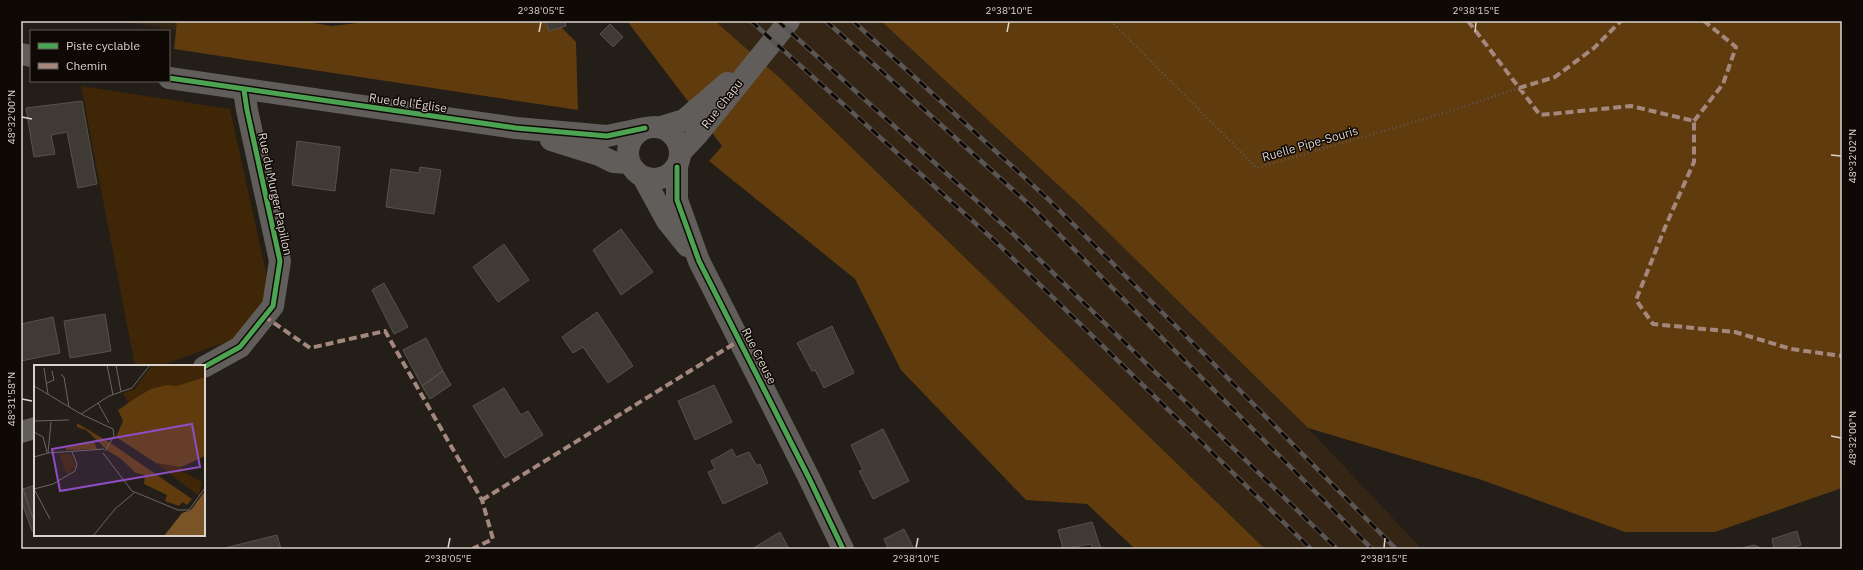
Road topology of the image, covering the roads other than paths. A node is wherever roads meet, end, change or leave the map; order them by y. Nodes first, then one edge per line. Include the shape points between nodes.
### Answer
1 (789, 21) edge
2 (762, 54) junction
3 (170, 78) edge
4 (244, 90) junction
5 (516, 128) junction
6 (653, 128) junction
7 (679, 160) junction
8 (636, 170) junction
9 (699, 261) junction
10 (205, 366) edge
11 (34, 428) edge
12 (21, 432) edge
13 (843, 549) edge

1 - 2 street, Rue Chapu
2 - 6 street, Rue Chapu via 684,120
2 - 7 street, Rue Chapu
3 - 4 street, Rue de l'Église
4 - 5 street, Rue de l'Église
4 - 10 street, Rue du Murger Papillon via 280,261 273,306 240,347
5 - 6 street, Rue de l'Église via 607,136
5 - 8 street, Rue de l'Église
6 - 7 street via 675,136 679,143
6 - 8 street via 637,133 630,142 628,151
7 - 8 street via 671,174 662,179 652,179
7 - 9 street, Rue Creuse via 677,200
8 - 9 street, Rue Creuse via 667,221
9 - 13 street, Rue Creuse
11 - 12 street

